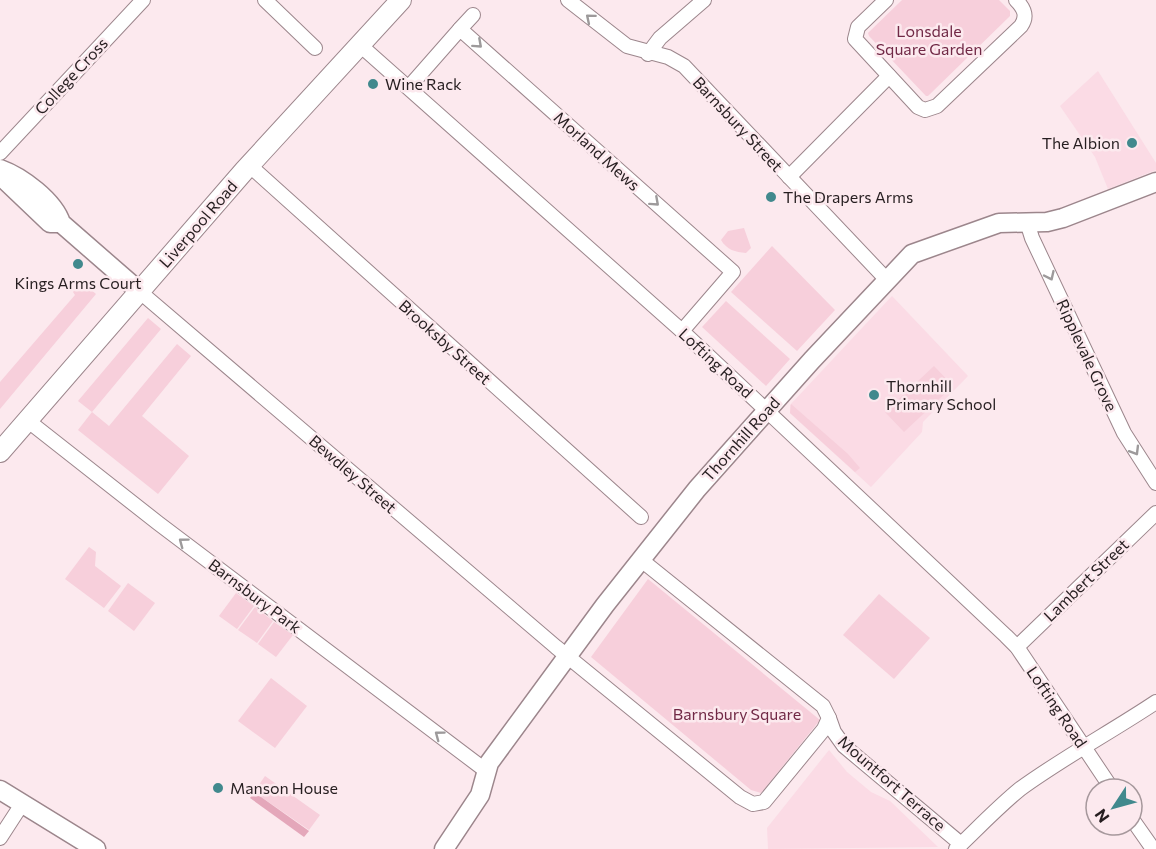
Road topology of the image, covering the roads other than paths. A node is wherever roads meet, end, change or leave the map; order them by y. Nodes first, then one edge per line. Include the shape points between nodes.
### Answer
1 (142, 0) edge
2 (265, 0) edge
3 (401, 0) edge
4 (568, 0) edge
5 (704, 0) edge
6 (886, 0) edge
7 (1016, 0) edge
8 (473, 15) dead end
9 (460, 29) junction
10 (360, 45) junction
11 (315, 48) dead end
12 (648, 54) junction
13 (889, 76) junction
14 (410, 87) junction
15 (0, 153) edge
16 (249, 165) junction
17 (0, 170) edge
18 (789, 177) junction
19 (1156, 182) edge
20 (1027, 222) junction
21 (887, 280) junction
22 (139, 291) junction
23 (682, 331) junction
24 (766, 410) junction
25 (27, 420) junction
26 (0, 452) edge
27 (1156, 483) edge
28 (1156, 513) edge
29 (641, 518) dead end
30 (640, 559) junction
31 (1017, 647) junction
32 (567, 656) junction
33 (1156, 702) edge
34 (829, 718) junction
35 (1083, 747) junction
36 (485, 771) junction
37 (1104, 777) edge
38 (0, 790) edge
39 (22, 804) junction
40 (0, 838) edge
41 (959, 846) edge
42 (96, 849) edge
43 (444, 849) edge

1 - 15 street, College Cross
2 - 11 street
3 - 10 main road, Liverpool Road
12 -> 4 street, Barnsbury Street via 619,42
5 - 12 street via 660,38
6 - 13 street via 858,27 855,39
7 - 13 street via 1025,21 933,109 918,107
8 - 9 street
9 - 14 street
9 -> 23 street, Morland Mews via 733,272
10 - 14 street, Lofting Road
10 - 16 main road, Liverpool Road
12 - 18 street, Barnsbury Street via 668,57 684,66
13 - 18 street
14 - 23 street, Lofting Road
16 - 22 main road, Liverpool Road
16 - 29 street, Brooksby Street
17 - 22 street via 7,183 50,223 62,223
18 - 21 street, Barnsbury Street
19 - 20 street, Thornhill Road via 1063,218
20 - 21 street, Thornhill Road via 999,223 922,248
20 -> 27 street, Ripplevale Grove via 1124,433
21 - 24 street, Thornhill Road
22 - 25 main road, Liverpool Road
22 - 32 street, Bewdley Street
23 - 24 street, Lofting Road
24 - 30 street, Thornhill Road
24 - 31 street, Lofting Road
25 - 26 main road, Liverpool Road
36 -> 25 street, Barnsbury Park
28 - 31 street, Lambert Street
30 - 32 street, Thornhill Road
30 - 34 street via 823,706
31 - 35 street, Lofting Road
32 - 34 street via 753,804 759,805 769,797
32 - 36 street, Thornhill Road
33 - 35 street
34 - 41 street, Mountfort Terrace via 844,746
35 - 37 street, Lofting Road
35 - 41 street via 1018,791
36 - 43 street, Thornhill Road via 480,795
38 - 39 street
39 - 40 street
39 - 42 street

